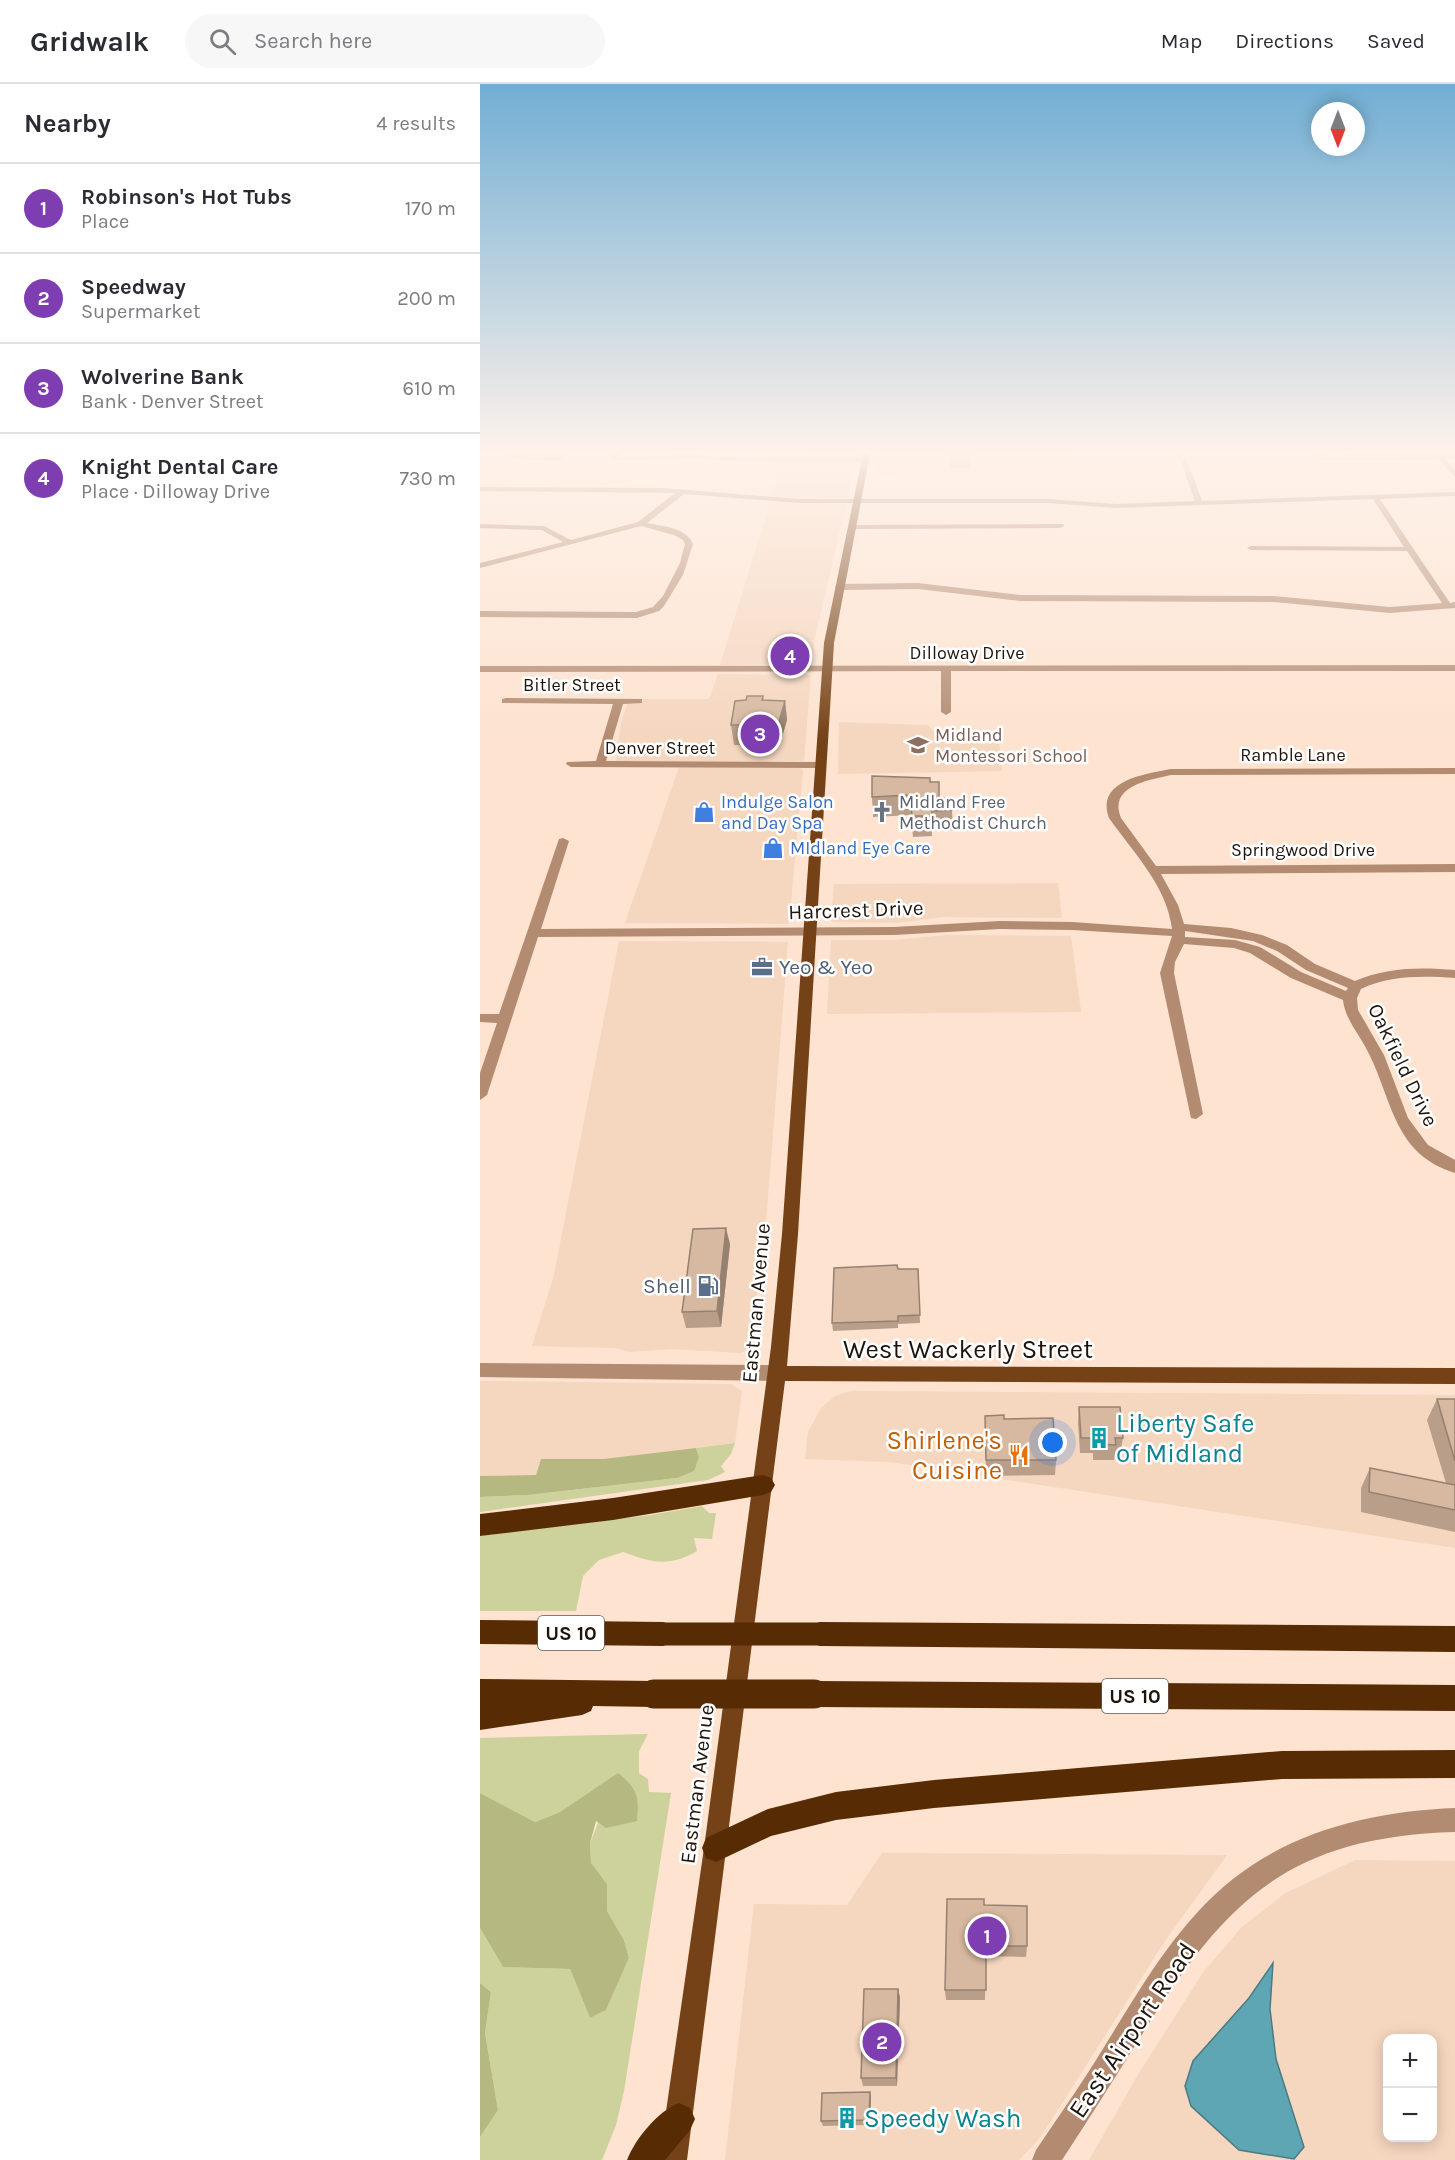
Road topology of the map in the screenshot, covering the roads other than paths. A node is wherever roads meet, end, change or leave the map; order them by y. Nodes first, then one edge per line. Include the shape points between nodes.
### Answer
1 (555, 546) edge
2 (690, 546) edge
3 (848, 546) edge
4 (1407, 546) edge
5 (1251, 548) dead end
6 (1409, 549) junction
7 (480, 566) edge
8 (840, 587) junction
9 (1451, 605) edge
10 (480, 614) edge
11 (1455, 668) edge
12 (480, 669) edge
13 (827, 670) junction
14 (946, 670) junction
15 (506, 701) dead end
16 (619, 701) junction
17 (638, 701) dead end
18 (946, 712) dead end
19 (571, 764) dead end
20 (600, 765) junction
21 (820, 765) junction
22 (1455, 771) edge
23 (563, 841) dead end
24 (1455, 867) edge
25 (1152, 870) junction
26 (809, 932) junction
27 (534, 933) junction
28 (1179, 933) junction
29 (1455, 974) edge
30 (1352, 992) junction
31 (480, 1018) edge
32 (505, 1019) junction
33 (480, 1095) edge
34 (1196, 1114) dead end
35 (1455, 1167) edge
36 (480, 1370) edge
37 (777, 1373) junction
38 (1455, 1377) edge
39 (763, 1485) junction
40 (480, 1525) edge
41 (480, 1632) edge
42 (1455, 1639) edge
43 (480, 1692) edge
44 (647, 1694) junction
45 (1455, 1698) edge
46 (480, 1717) edge
47 (1455, 1764) edge
48 (1455, 1820) edge
49 (716, 1848) junction
50 (678, 2119) junction
51 (643, 2160) edge
52 (673, 2160) edge
53 (1046, 2160) edge

1 - 7 street
2 - 10 street via 660,606 648,613
3 - 8 main road, Eastman Avenue
4 - 6 street
5 - 6 street
6 - 9 street
8 - 9 street via 918,586 1020,598 1274,599 1390,610
8 - 13 main road, Eastman Avenue
11 - 14 street, Dilloway Drive
12 - 13 street, Dilloway Drive
13 - 14 street, Dilloway Drive
13 - 21 main road, Eastman Avenue
14 - 18 street
15 - 16 street, Bitler Street
16 - 17 street, Bitler Street
16 - 20 street
19 - 20 street, Denver Street
20 - 21 street, Denver Street
21 - 26 main road, Eastman Avenue
22 - 25 street, Ramble Lane via 1148,775 1115,795 1112,810
23 - 27 street
24 - 25 street, Springwood Drive
25 - 28 street via 1172,906
26 - 27 street, Harcrest Drive
26 - 28 street, Harcrest Drive via 894,931 946,925 1073,926
26 - 37 main road, Eastman Avenue
27 - 32 street
28 - 30 street, Oakfield Drive via 1255,950 1306,980
28 - 34 street via 1177,947 1166,964
29 - 30 street via 1383,974
30 - 35 street, Oakfield Drive via 1352,1010 1377,1055 1401,1119 1422,1149
31 - 32 street
32 - 33 street
36 - 37 street, West Wackerly Street
37 - 38 main road, West Wackerly Street
37 - 39 main road, Eastman Avenue
39 - 40 highway
39 - 49 main road, Eastman Avenue
41 - 42 highway, US 10, bridge
43 - 44 highway, US 10
44 - 45 highway, US 10, bridge
44 - 46 highway
47 - 49 highway via 1282,1766 934,1794 836,1806 768,1823
48 - 53 street, East Airport Road via 1385,1825 1317,1845 1279,1862 1249,1882 1219,1908 1174,1959
49 - 50 main road, Eastman Avenue
50 - 51 highway
50 - 52 main road, Eastman Avenue

